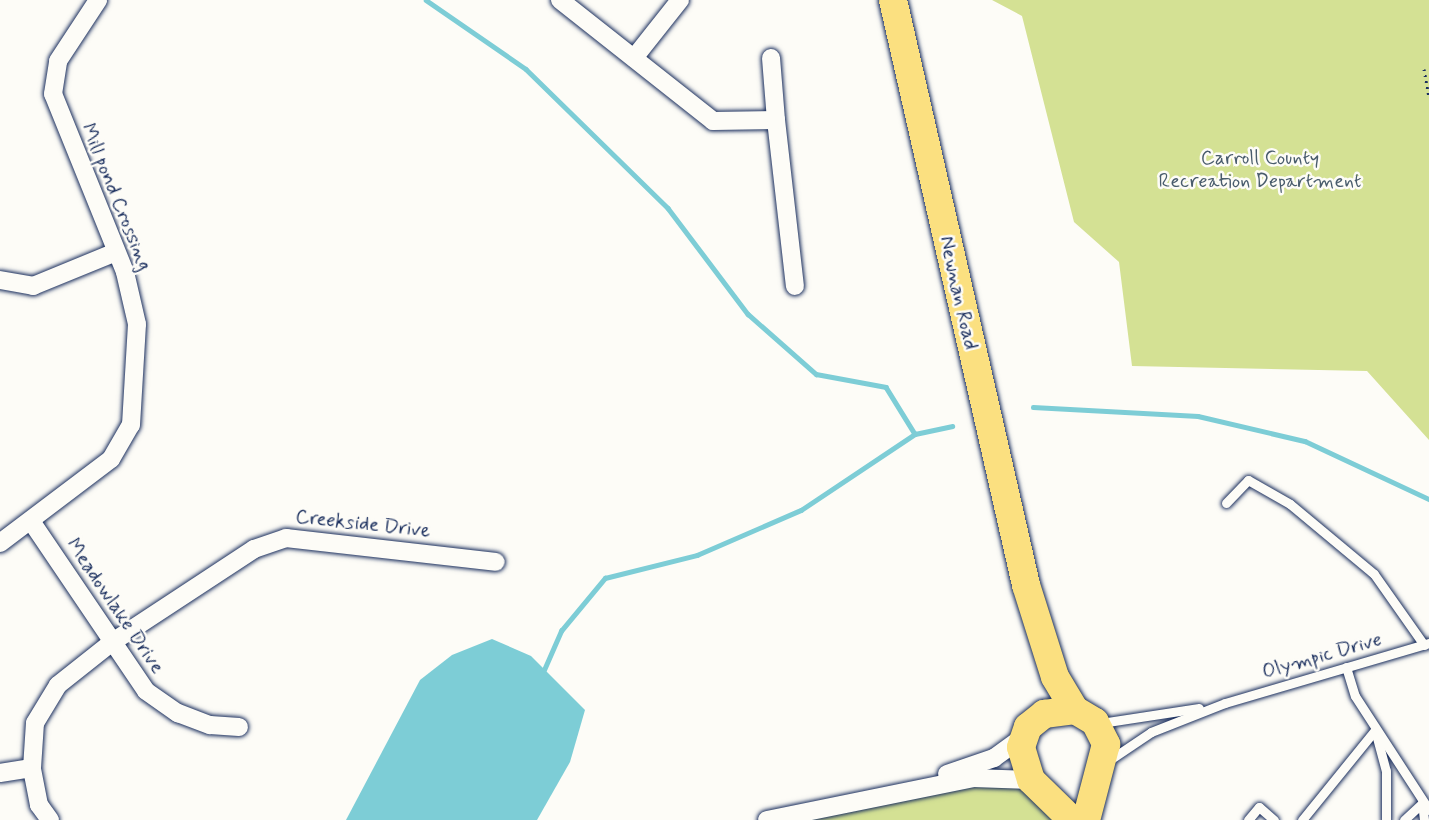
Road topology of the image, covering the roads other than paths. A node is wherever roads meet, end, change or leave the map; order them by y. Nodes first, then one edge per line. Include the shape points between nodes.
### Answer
1 (98, 0) edge
2 (560, 0) edge
3 (680, 0) edge
4 (893, 0) edge
5 (634, 58) junction
6 (771, 58) dead end
7 (776, 120) junction
8 (116, 252) junction
9 (0, 280) edge
10 (795, 286) dead end
11 (1226, 503) dead end
12 (31, 521) junction
13 (0, 543) edge
14 (496, 562) dead end
15 (1026, 585) junction
16 (111, 643) junction
17 (1427, 644) edge
18 (1346, 667) junction
19 (1225, 703) junction
20 (1085, 716) junction
21 (239, 727) dead end
22 (1029, 728) junction
23 (1376, 729) junction
24 (32, 768) junction
25 (0, 773) edge
26 (1099, 775) junction
27 (1039, 785) junction
28 (903, 789) junction
29 (1426, 806) edge
30 (50, 820) edge
31 (767, 820) edge
32 (1072, 820) edge
33 (1086, 820) edge
34 (1248, 820) edge
35 (1274, 820) edge
36 (1302, 820) edge
37 (1386, 820) edge
38 (1404, 820) edge
39 (1424, 820) edge

1 - 8 street, Mill pond Crossing via 58,61 53,94
2 - 5 street
3 - 5 street
4 - 15 main road, Newnan Road
5 - 7 street via 713,122
6 - 7 street
7 - 10 street
8 - 9 street via 33,286
8 - 12 street, Mill pond Crossing via 137,324 131,425 111,459
11 - 17 lane via 1248,480 1290,504 1374,574
12 - 13 street, Mill pond Crossing
12 - 16 street, Meadowlake Drive
14 - 16 street, Creekside Drive via 286,538 254,549
15 - 20 main road, Newnan Road via 1055,677
15 - 22 main road, Newnan Road via 1039,685
16 - 21 street, Meadowlake Drive via 146,691 178,713 210,724
16 - 24 street, Creekside Drive via 58,685 35,723
17 - 18 lane, Olympic Drive
18 - 19 lane, Olympic Drive
18 - 23 lane
19 - 20 lane via 1131,722
19 - 26 lane via 1132,741
20 - 22 main road via 1054,710
20 - 26 main road, Newnan Road via 1106,744
22 - 27 main road, Newnan Road via 1021,759
22 - 28 street via 994,758
23 - 29 lane
23 - 36 lane
23 - 37 lane via 1386,771
24 - 25 street
24 - 30 street, Creekside Drive via 39,805
26 - 27 main road via 1072,794
26 - 33 main road, Newnan Road
27 - 28 street via 986,777
27 - 32 main road, Newnan Road
28 - 31 street
29 - 38 lane
29 - 39 lane
34 - 35 lane via 1259,807

